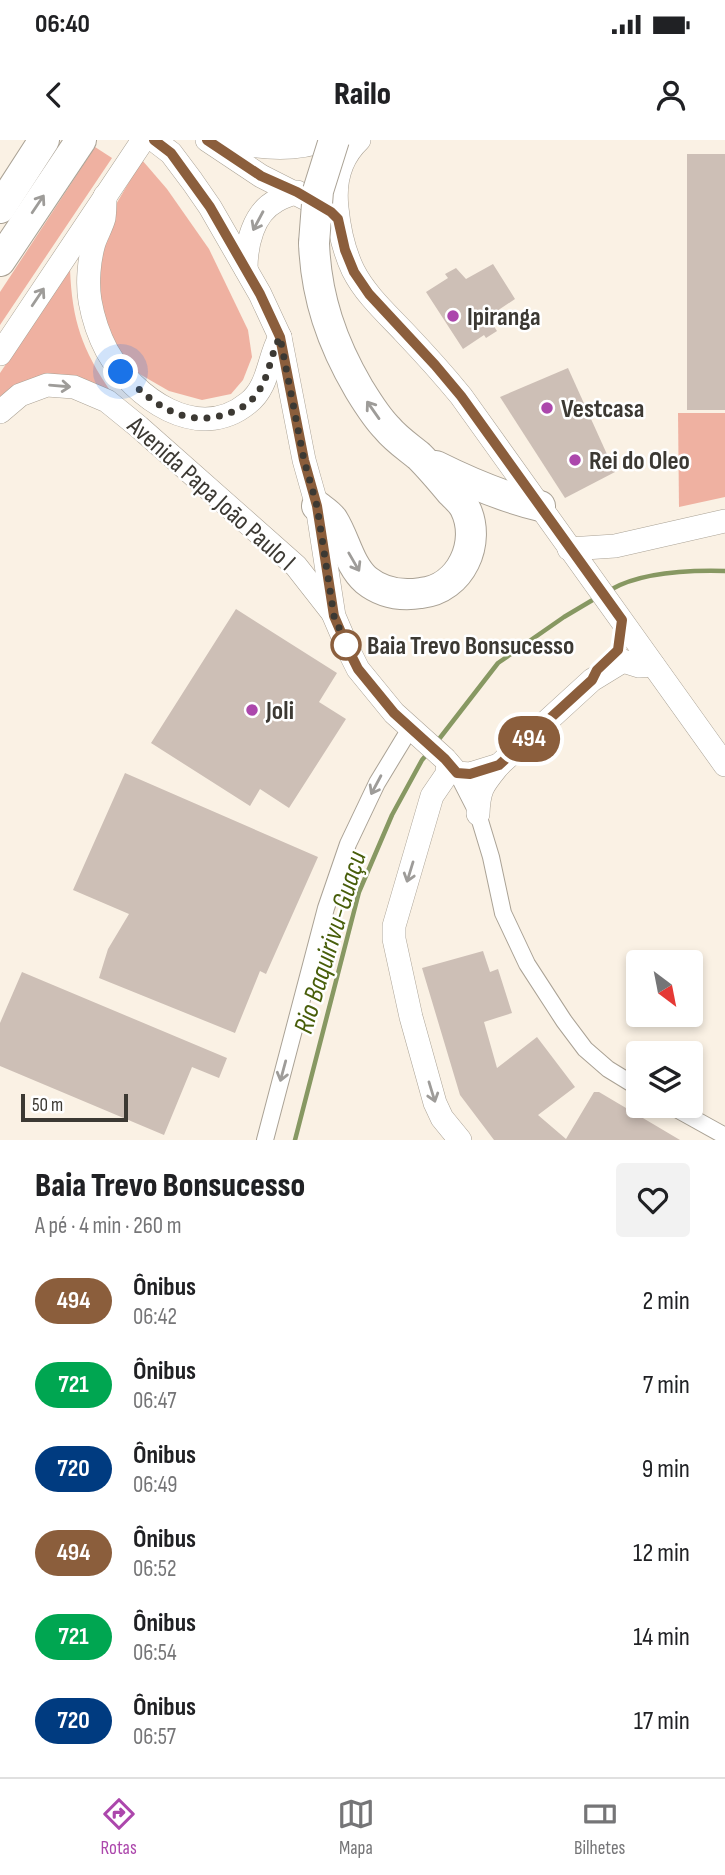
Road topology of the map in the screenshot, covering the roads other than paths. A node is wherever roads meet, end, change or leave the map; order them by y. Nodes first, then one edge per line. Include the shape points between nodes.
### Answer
1 (44, 140) edge
2 (81, 140) edge
3 (143, 140) edge
4 (154, 140) edge
5 (207, 140) edge
6 (225, 140) edge
7 (325, 140) edge
8 (334, 140) edge
9 (359, 140) edge
10 (297, 192) junction
11 (105, 196) junction
12 (0, 208) edge
13 (338, 219) junction
14 (0, 261) edge
15 (246, 269) junction
16 (280, 337) junction
17 (0, 354) edge
18 (0, 412) edge
19 (421, 458) junction
20 (317, 506) junction
21 (540, 506) junction
22 (725, 521) edge
23 (615, 546) junction
24 (569, 549) junction
25 (589, 576) junction
26 (334, 616) junction
27 (619, 617) junction
28 (653, 665) junction
29 (592, 680) junction
30 (417, 733) junction
31 (450, 765) junction
32 (499, 765) junction
33 (725, 765) edge
34 (478, 814) junction
35 (626, 1080) edge
36 (693, 1118) edge
37 (725, 1136) edge
38 (265, 1140) edge
39 (460, 1140) edge

1 - 12 highway
14 -> 2 highway
3 - 11 main road
4 - 15 main road via 171,153 192,181
5 - 10 main road via 261,176
6 - 7 main road via 269,148
19 -> 8 highway, bridge via 386,428 369,405 339,354 320,298 314,243 318,191
9 - 13 main road via 346,155 336,181
10 - 13 main road
10 -> 15 main road via 264,211 250,238
11 - 16 main road via 89,278 97,329 121,372 155,402 198,419 239,410 260,390
17 -> 11 main road
13 - 21 main road via 354,272 369,294 461,396
15 - 16 main road
16 - 20 main road
18 -> 26 main road, Avenida Papa João Paulo I via 20,395 47,385 74,387 107,401 296,566
20 -> 19 highway via 332,518 365,579 403,596 428,593 459,571 470,552 471,527 464,506
19 - 21 highway via 487,490
20 - 26 main road
21 - 24 main road
22 - 23 main road
23 - 24 main road
23 - 25 main road via 598,556
24 - 25 main road
25 - 27 main road
26 - 30 main road via 358,669
27 - 28 main road
27 - 29 main road via 618,650
28 - 29 main road via 624,661
28 - 33 main road
29 - 32 main road
30 - 31 main road
30 -> 38 street via 377,783 348,844 326,908
31 - 32 main road via 470,774
31 - 34 street
31 -> 39 main road via 432,796 394,939 435,1103
32 - 34 main road via 479,795
34 - 35 street via 503,913 527,964 584,1049
36 - 37 street

